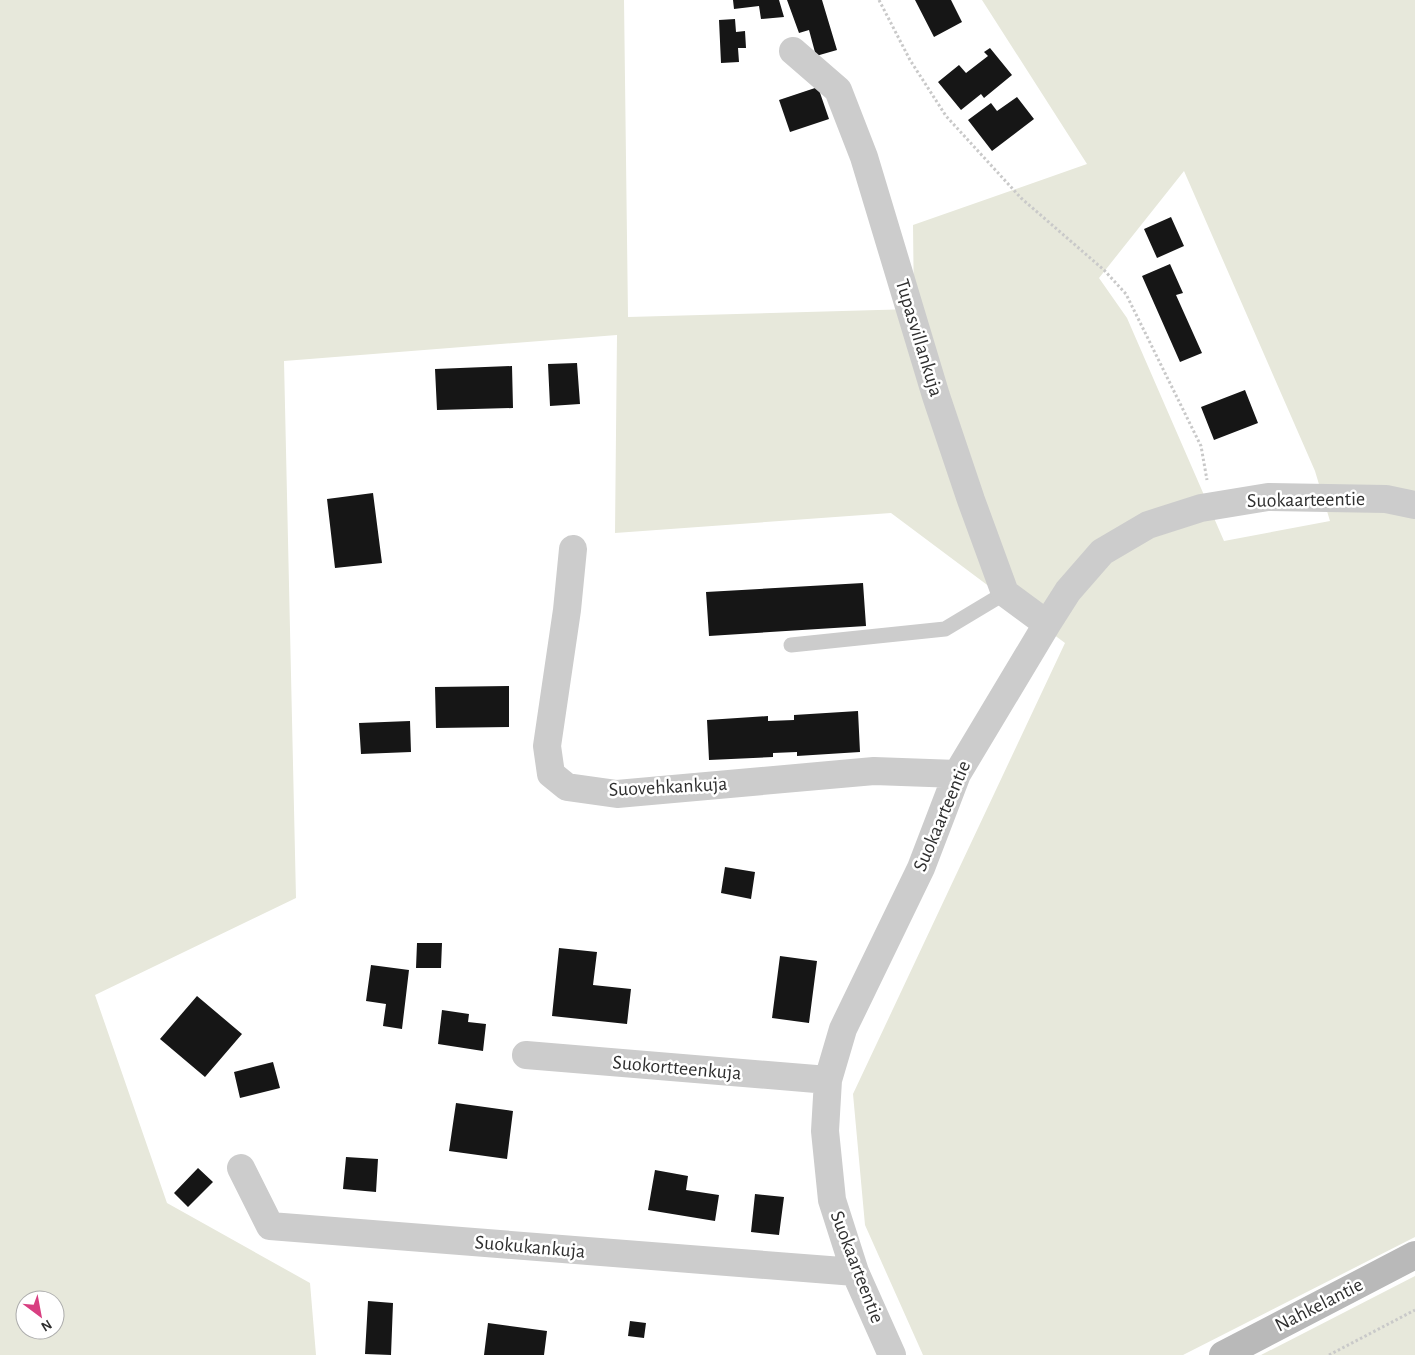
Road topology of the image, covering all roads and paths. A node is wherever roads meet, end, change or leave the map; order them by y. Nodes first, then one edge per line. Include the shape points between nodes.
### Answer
1 (879, 0) edge
2 (793, 51) dead end
3 (1415, 505) edge
4 (1212, 506) junction
5 (573, 549) dead end
6 (1005, 593) junction
7 (1046, 624) junction
8 (791, 645) dead end
9 (957, 774) junction
10 (526, 1055) dead end
11 (828, 1080) junction
12 (241, 1168) dead end
13 (1415, 1255) edge
14 (855, 1272) junction
15 (1415, 1310) edge
16 (892, 1355) edge
17 (1223, 1355) edge
18 (1329, 1355) edge

1 - 4 path via 910,60 946,116 1021,198 1104,270 1126,294 1202,446
2 - 6 street, Tupasvillankuja via 838,90 864,157 936,396
3 - 4 street, Suokaarteentie via 1386,499 1268,497
4 - 7 street, Suokaarteentie via 1148,525 1102,552 1068,591
5 - 9 street, Suovehkankuja via 547,746 551,774 567,787 617,794 874,771
6 - 7 street
6 - 8 lane via 944,629
7 - 9 street, Suokaarteentie
9 - 11 street, Suokaarteentie via 921,868 843,1028
10 - 11 street, Suokortteenkuja
11 - 14 street, Suokaarteentie via 825,1131 832,1200
12 - 14 street, Suokukankuja via 270,1226
13 - 17 main road, Nahkelantie
14 - 16 street, Suokaarteentie
15 - 18 path

